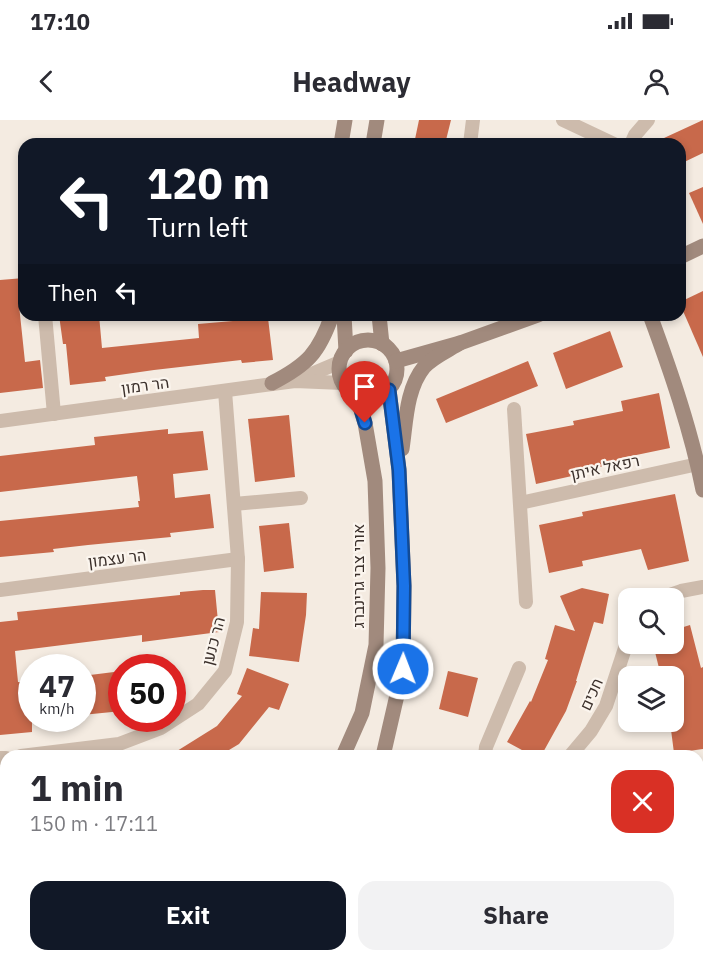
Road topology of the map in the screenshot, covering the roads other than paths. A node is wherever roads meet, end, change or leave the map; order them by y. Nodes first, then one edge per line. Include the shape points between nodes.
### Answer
1 (345, 120) edge
2 (376, 120) edge
3 (473, 120) edge
4 (563, 120) edge
5 (648, 120) edge
6 (342, 138) edge
7 (374, 138) edge
8 (472, 138) edge
9 (601, 138) edge
10 (634, 138) edge
11 (703, 246) edge
12 (686, 254) edge
13 (46, 321) edge
14 (330, 321) edge
15 (344, 321) edge
16 (380, 321) edge
17 (521, 321) edge
18 (652, 321) edge
19 (460, 343) junction
20 (382, 344) junction
21 (343, 357) junction
22 (396, 361) junction
23 (295, 381) junction
24 (272, 383) junction
25 (347, 389) junction
26 (225, 390) junction
27 (389, 390) junction
28 (514, 409) dead end
29 (54, 414) junction
30 (0, 421) edge
31 (698, 464) junction
32 (399, 470) junction
33 (703, 490) edge
34 (301, 498) dead end
35 (520, 503) junction
36 (234, 504) junction
37 (238, 559) junction
38 (703, 587) edge
39 (0, 590) edge
40 (684, 590) edge
41 (526, 602) dead end
42 (623, 654) edge
43 (519, 668) dead end
44 (70, 750) edge
45 (346, 750) edge
46 (384, 750) edge
47 (486, 750) edge
48 (575, 750) edge

1 - 6 main road
2 - 7 main road
3 - 8 street
4 - 9 street
5 - 10 street
11 - 12 main road
13 - 29 street
14 - 24 main road via 311,357 298,370
15 - 21 main road
16 - 20 main road
17 - 19 main road
18 - 31 main road
19 - 22 main road
19 - 32 main road via 425,366 415,382
20 - 21 main road via 359,342
20 - 22 main road
21 - 23 street, הר רמון
21 - 25 main road via 340,377
22 - 27 main road via 397,376
23 - 24 street, הר רמון
23 - 25 street, הר רמון
24 - 26 street, הר רמון
25 - 27 main road via 362,398 381,396
25 - 45 main road, אורי צבי גרינברג via 360,406 365,423 375,481 378,568 376,645 362,713
26 - 29 street, הר רמון
26 - 36 street, הר כנען
27 - 32 main road
28 - 35 street
29 - 30 street, הר רמון
31 - 33 main road
31 - 35 street, רפאל איתן
32 - 46 main road via 403,669
34 - 36 street
35 - 41 street
36 - 37 street, הר כנען
37 - 39 street, הר עצמון
37 - 44 street, הר כנען via 237,622 225,671 198,704 160,728 118,744
38 - 40 street
42 - 48 street, חכים via 606,706
43 - 47 street

